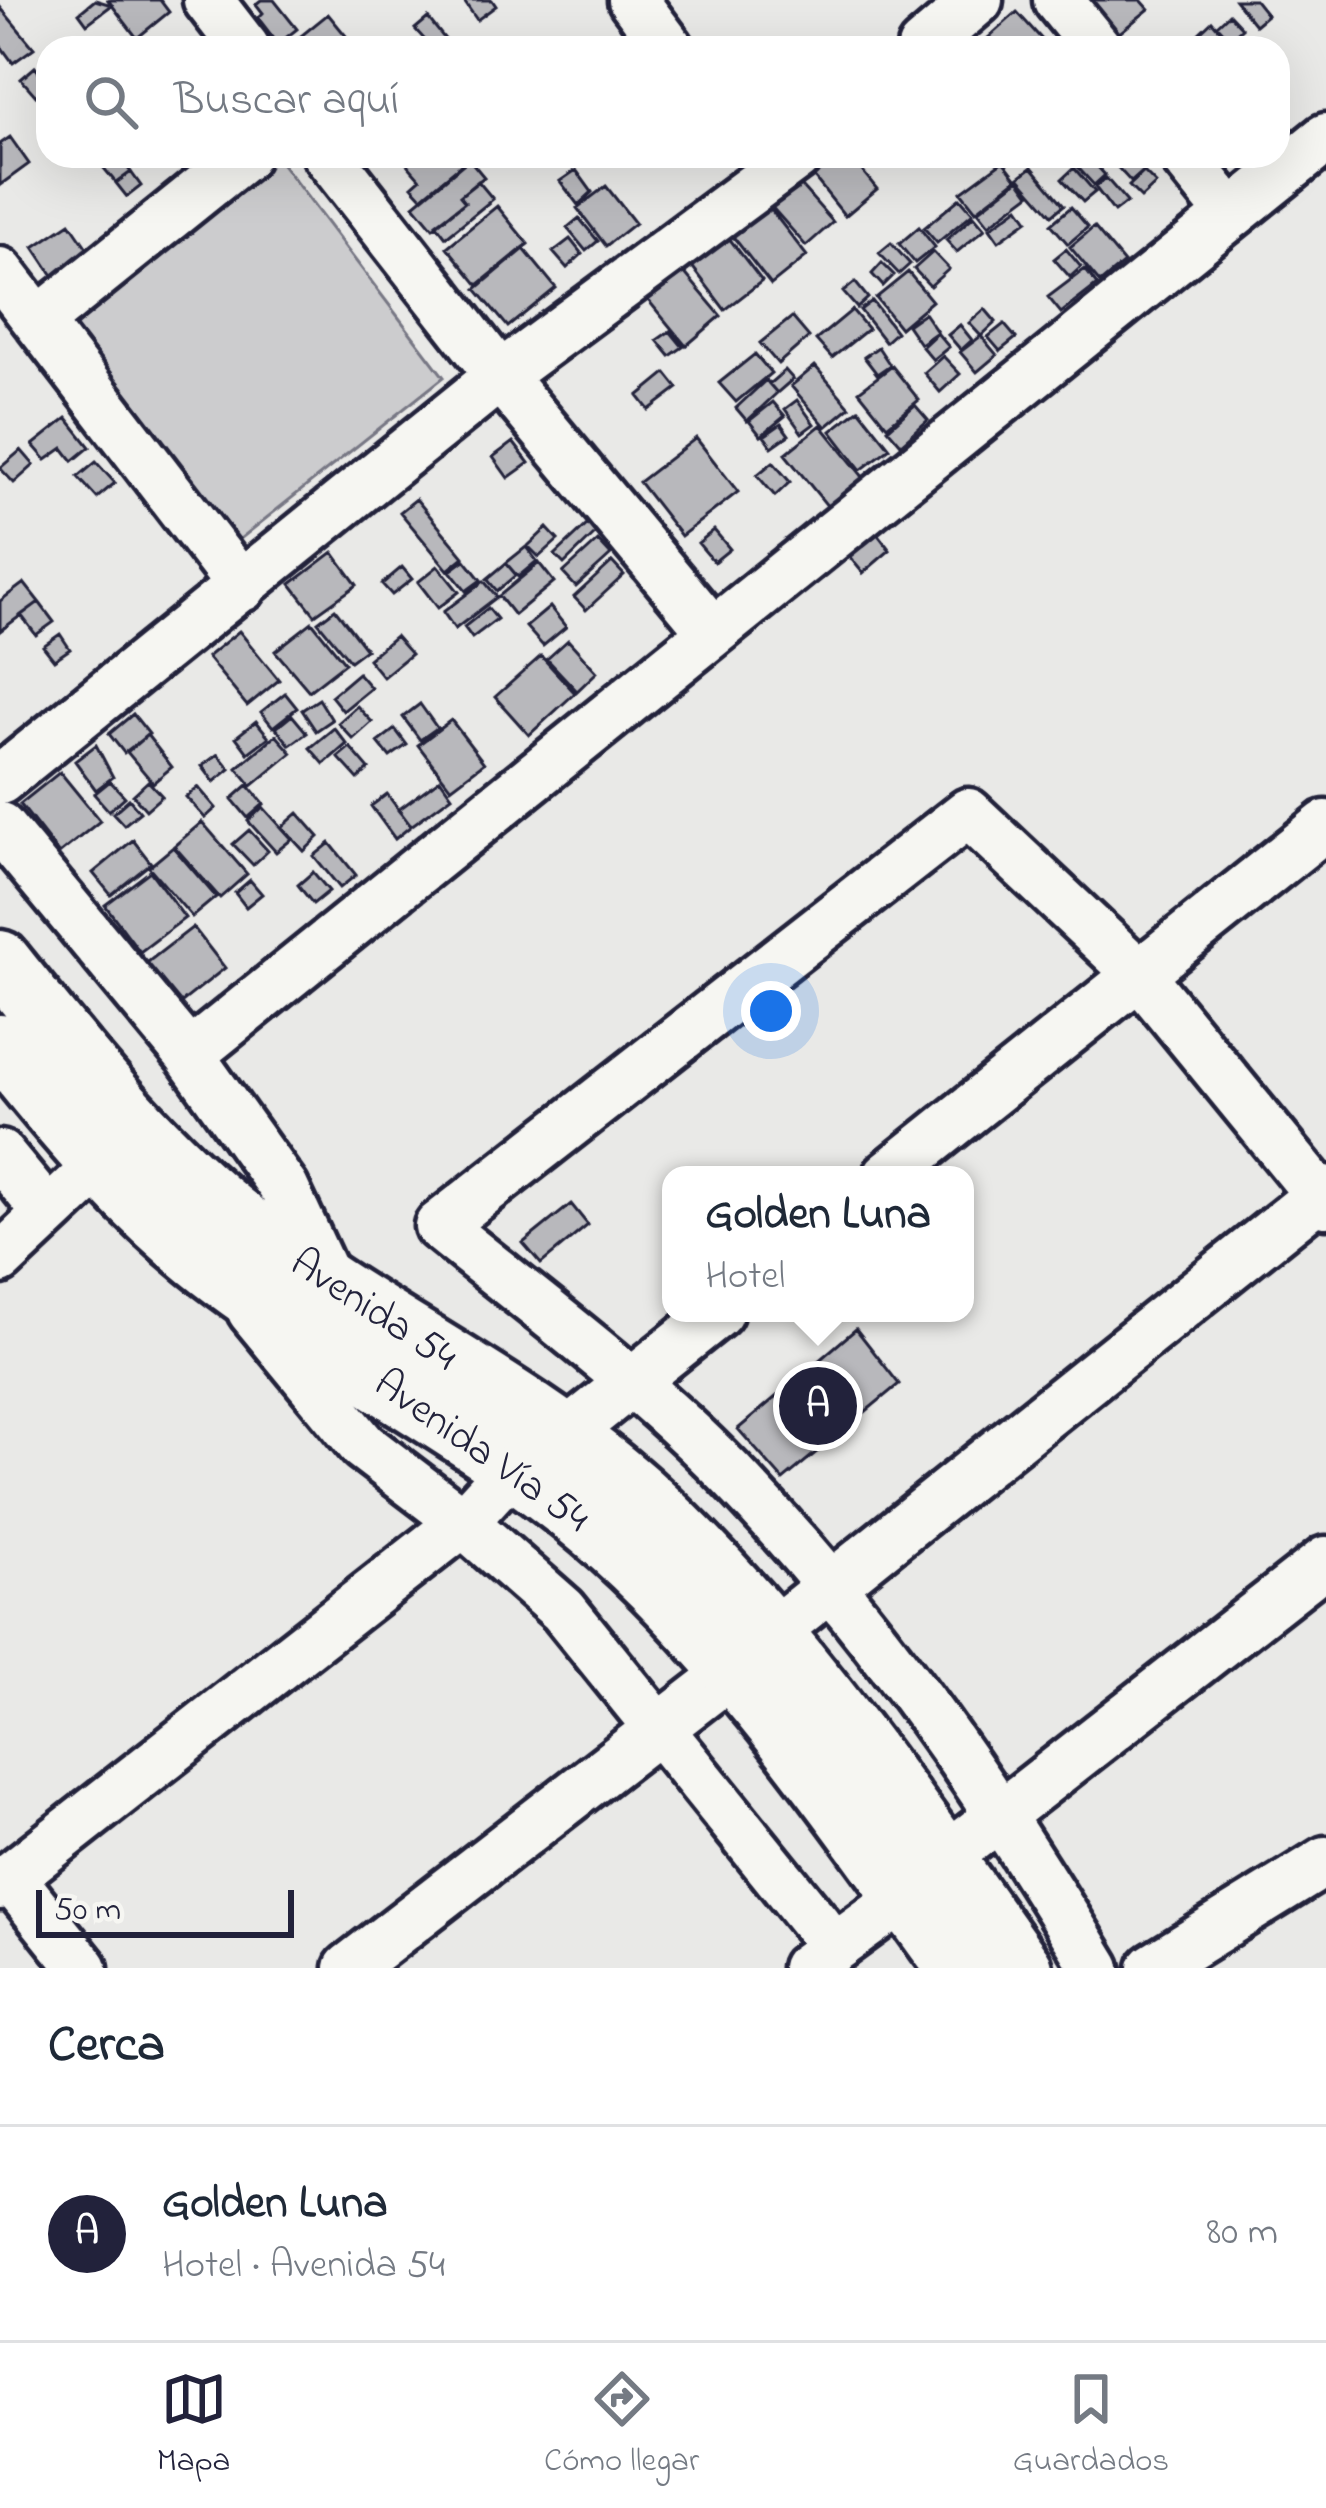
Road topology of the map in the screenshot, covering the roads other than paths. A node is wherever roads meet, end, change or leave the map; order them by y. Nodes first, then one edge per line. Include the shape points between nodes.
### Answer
1 (208, 0) edge
2 (634, 0) edge
3 (978, 0) edge
4 (1058, 0) edge
5 (236, 36) edge
6 (661, 36) edge
7 (936, 36) edge
8 (1087, 36) edge
9 (1326, 137) edge
10 (1290, 166) edge
11 (229, 168) edge
12 (337, 168) edge
13 (767, 168) edge
14 (1194, 168) edge
15 (1287, 168) edge
16 (1230, 213) junction
17 (0, 272) edge
18 (39, 321) junction
19 (500, 376) junction
20 (242, 586) junction
21 (711, 630) junction
22 (0, 780) edge
23 (1326, 825) edge
24 (0, 827) edge
25 (0, 961) edge
26 (1138, 973) junction
27 (0, 1045) edge
28 (189, 1055) junction
29 (0, 1155) edge
30 (100, 1165) junction
31 (899, 1166) edge
32 (1324, 1196) edge
33 (47, 1211) junction
34 (0, 1259) edge
35 (226, 1280) junction
36 (328, 1283) junction
37 (707, 1322) edge
38 (632, 1383) junction
39 (540, 1450) junction
40 (464, 1522) junction
41 (1326, 1561) edge
42 (832, 1585) junction
43 (752, 1653) junction
44 (658, 1727) junction
45 (1002, 1817) junction
46 (1326, 1861) edge
47 (924, 1878) junction
48 (5, 1881) edge
49 (820, 1957) edge
50 (83, 1968) edge
51 (350, 1968) edge
52 (957, 1968) edge
53 (1022, 1968) edge
54 (1096, 1968) edge
55 (1153, 1968) edge

1 - 5 street
2 - 6 street
3 - 7 street
4 - 8 street
9 - 10 street
11 - 18 street
12 - 19 street
13 - 19 street
14 - 16 street
15 - 16 street
16 - 21 street
17 - 18 street
18 - 20 street
19 - 20 street
19 - 21 street
20 - 22 street
21 - 28 street
23 - 26 street
24 - 28 street
25 - 36 main road, Avenida 54 via 155,1144 247,1226
26 - 31 street
26 - 32 street
26 - 38 street via 968,813 439,1226
27 - 30 main road, Avenida Vía 54
28 - 36 street via 284,1188
29 - 33 street
30 - 33 street
30 - 35 main road, Avenida Vía 54
32 - 42 street
33 - 34 street
35 - 39 main road, Avenida Vía 54
35 - 40 street via 363,1446
36 - 39 main road, Avenida 54
37 - 38 street
38 - 39 street
38 - 42 street via 740,1482
39 - 40 street
39 - 43 main road, Avenida 54 via 639,1494
40 - 44 street via 563,1610
40 - 48 street
41 - 45 street
42 - 43 street
42 - 45 street
43 - 44 street
43 - 47 main road
44 - 49 street
44 - 51 street
45 - 47 street
45 - 54 street
46 - 55 street
47 - 49 street
47 - 52 main road
47 - 53 main road
48 - 50 street

